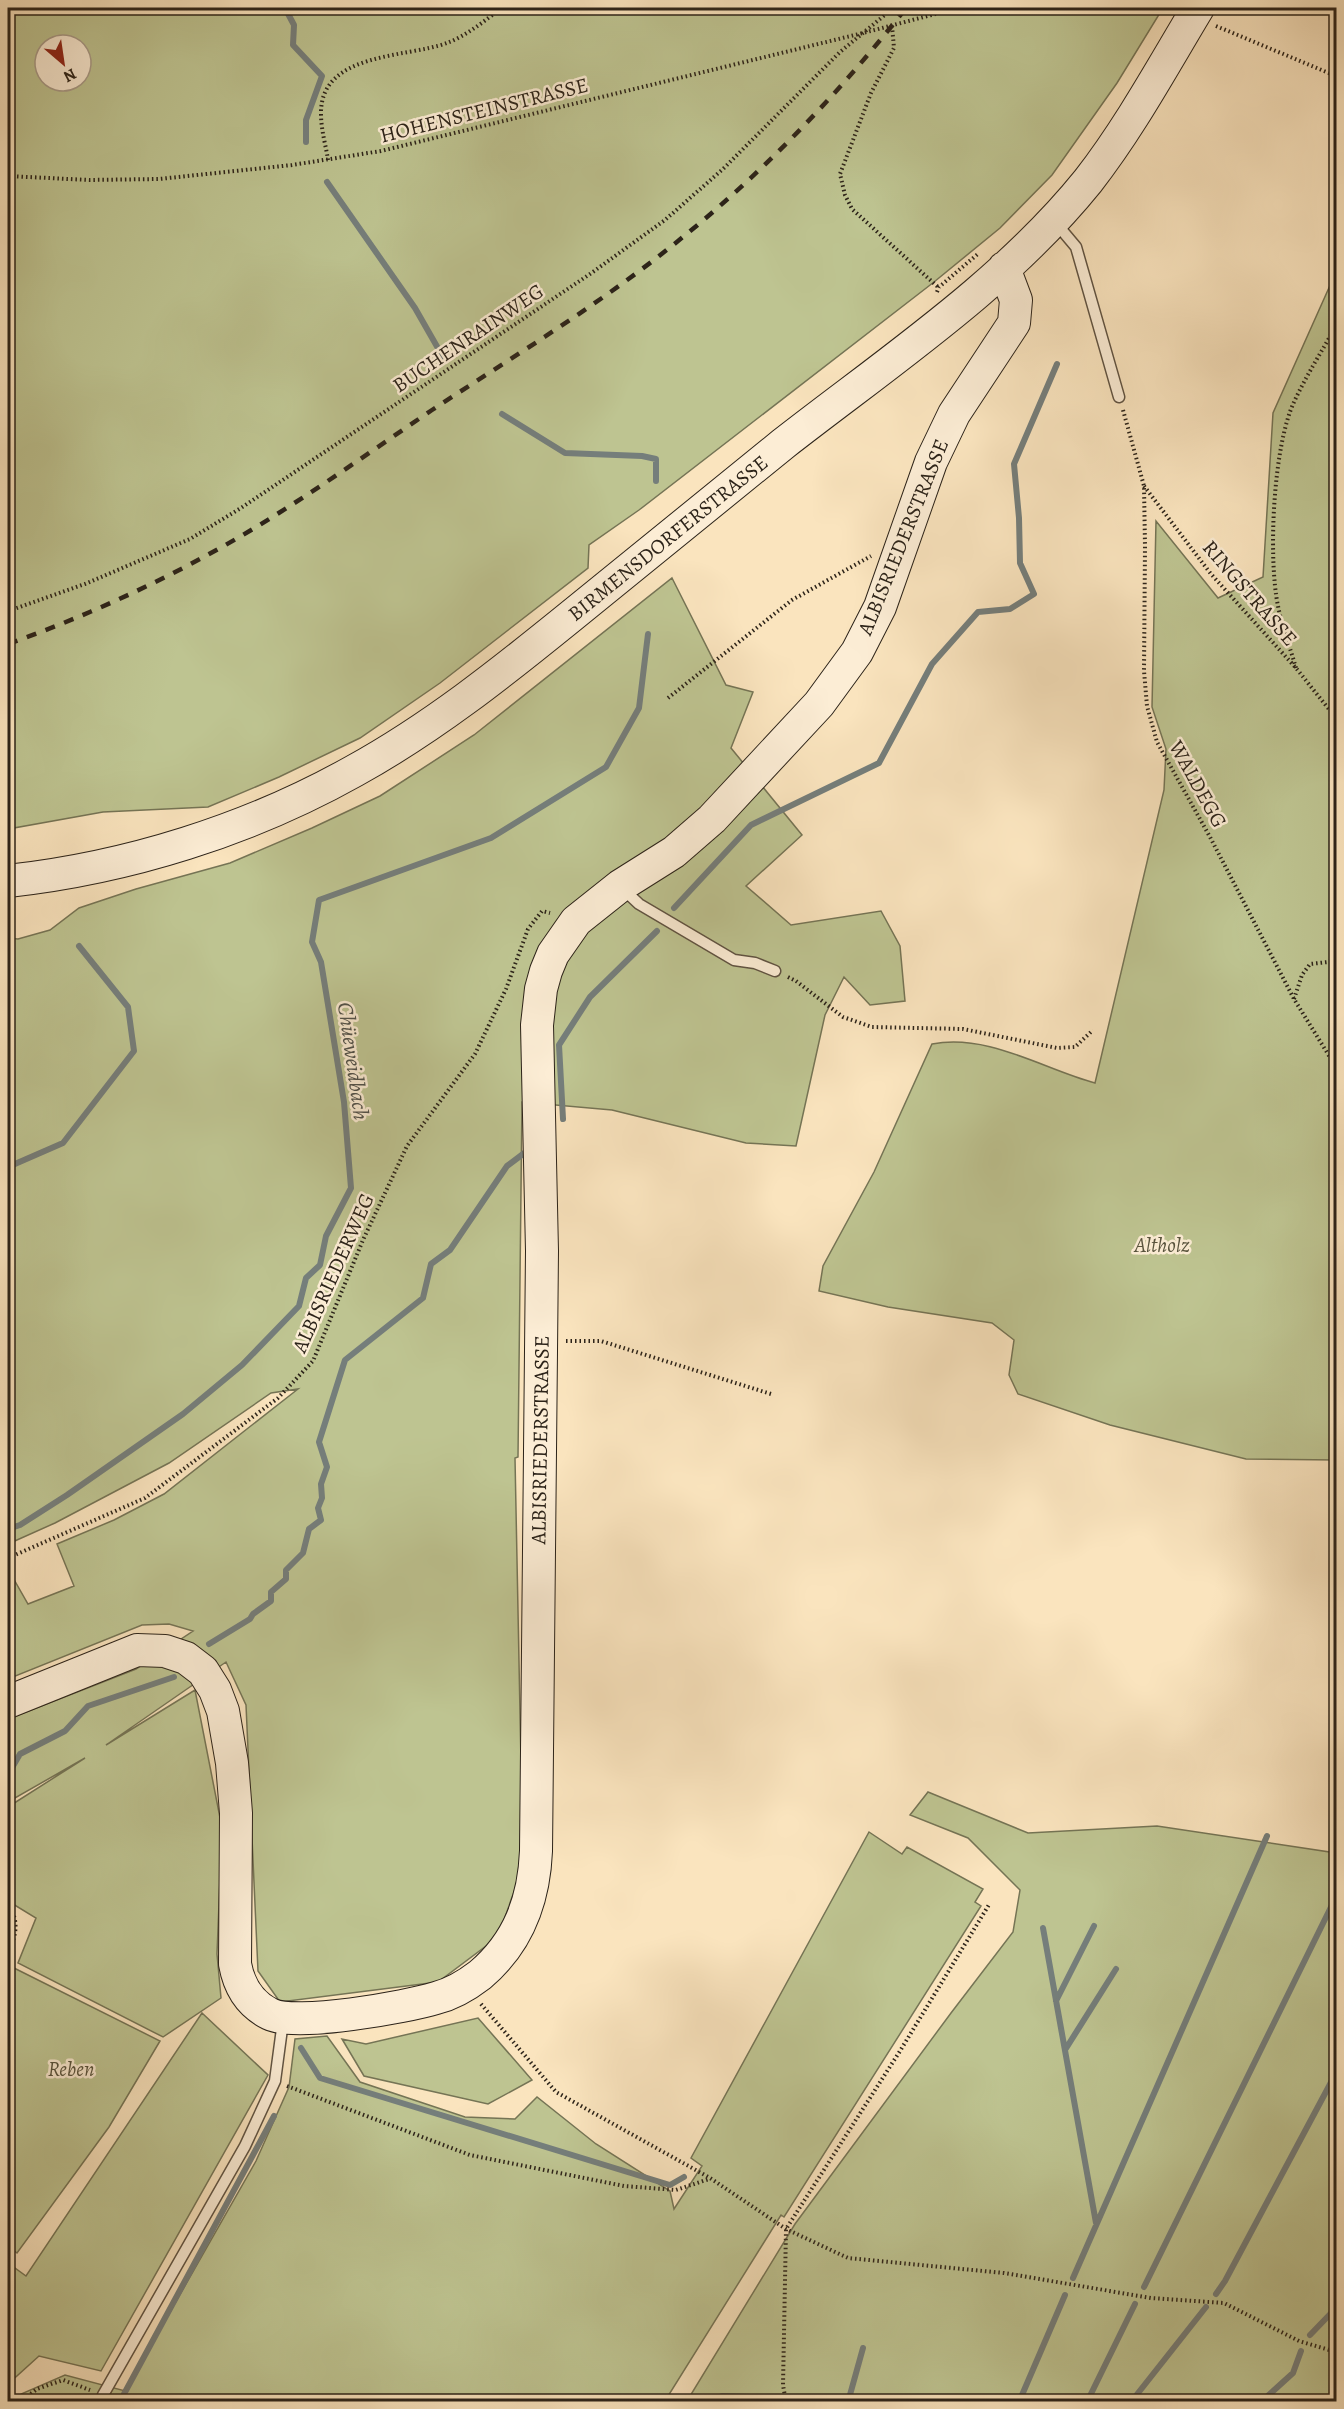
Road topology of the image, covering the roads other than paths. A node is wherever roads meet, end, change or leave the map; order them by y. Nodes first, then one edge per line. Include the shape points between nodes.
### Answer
1 (1208, 17) edge
2 (1053, 219) junction
3 (992, 260) junction
4 (1119, 397) road end
5 (8, 881) edge
6 (620, 886) junction
7 (775, 971) road end
8 (8, 1702) edge
9 (283, 2018) junction
10 (102, 2398) edge

1 - 2 main road, BIRMENSDORFERSTRASSE via 1087,182
2 - 3 main road, BIRMENSDORFERSTRASSE
2 - 4 lane via 1076,247
3 - 5 main road, BIRMENSDORFERSTRASSE via 949,314 481,689 425,728 353,772 248,820 179,845 108,864
3 - 6 main road, ALBISRIEDERSTRASSE via 1016,300 1014,323 954,414 931,462 880,607 857,652 819,704 706,825 674,852
6 - 7 lane via 639,904 734,960
6 - 9 main road, ALBISRIEDERSTRASSE via 576,921 553,954 538,1010 541,1343 536,1851 524,1917 492,1964 451,1993 408,2006
8 - 9 main road, ALBISRIEDERSTRASSE via 137,1650 165,1651 186,1658 203,1671 223,1711 232,1763 237,1975 242,1989 259,2007
9 - 10 lane via 275,2081 245,2146

